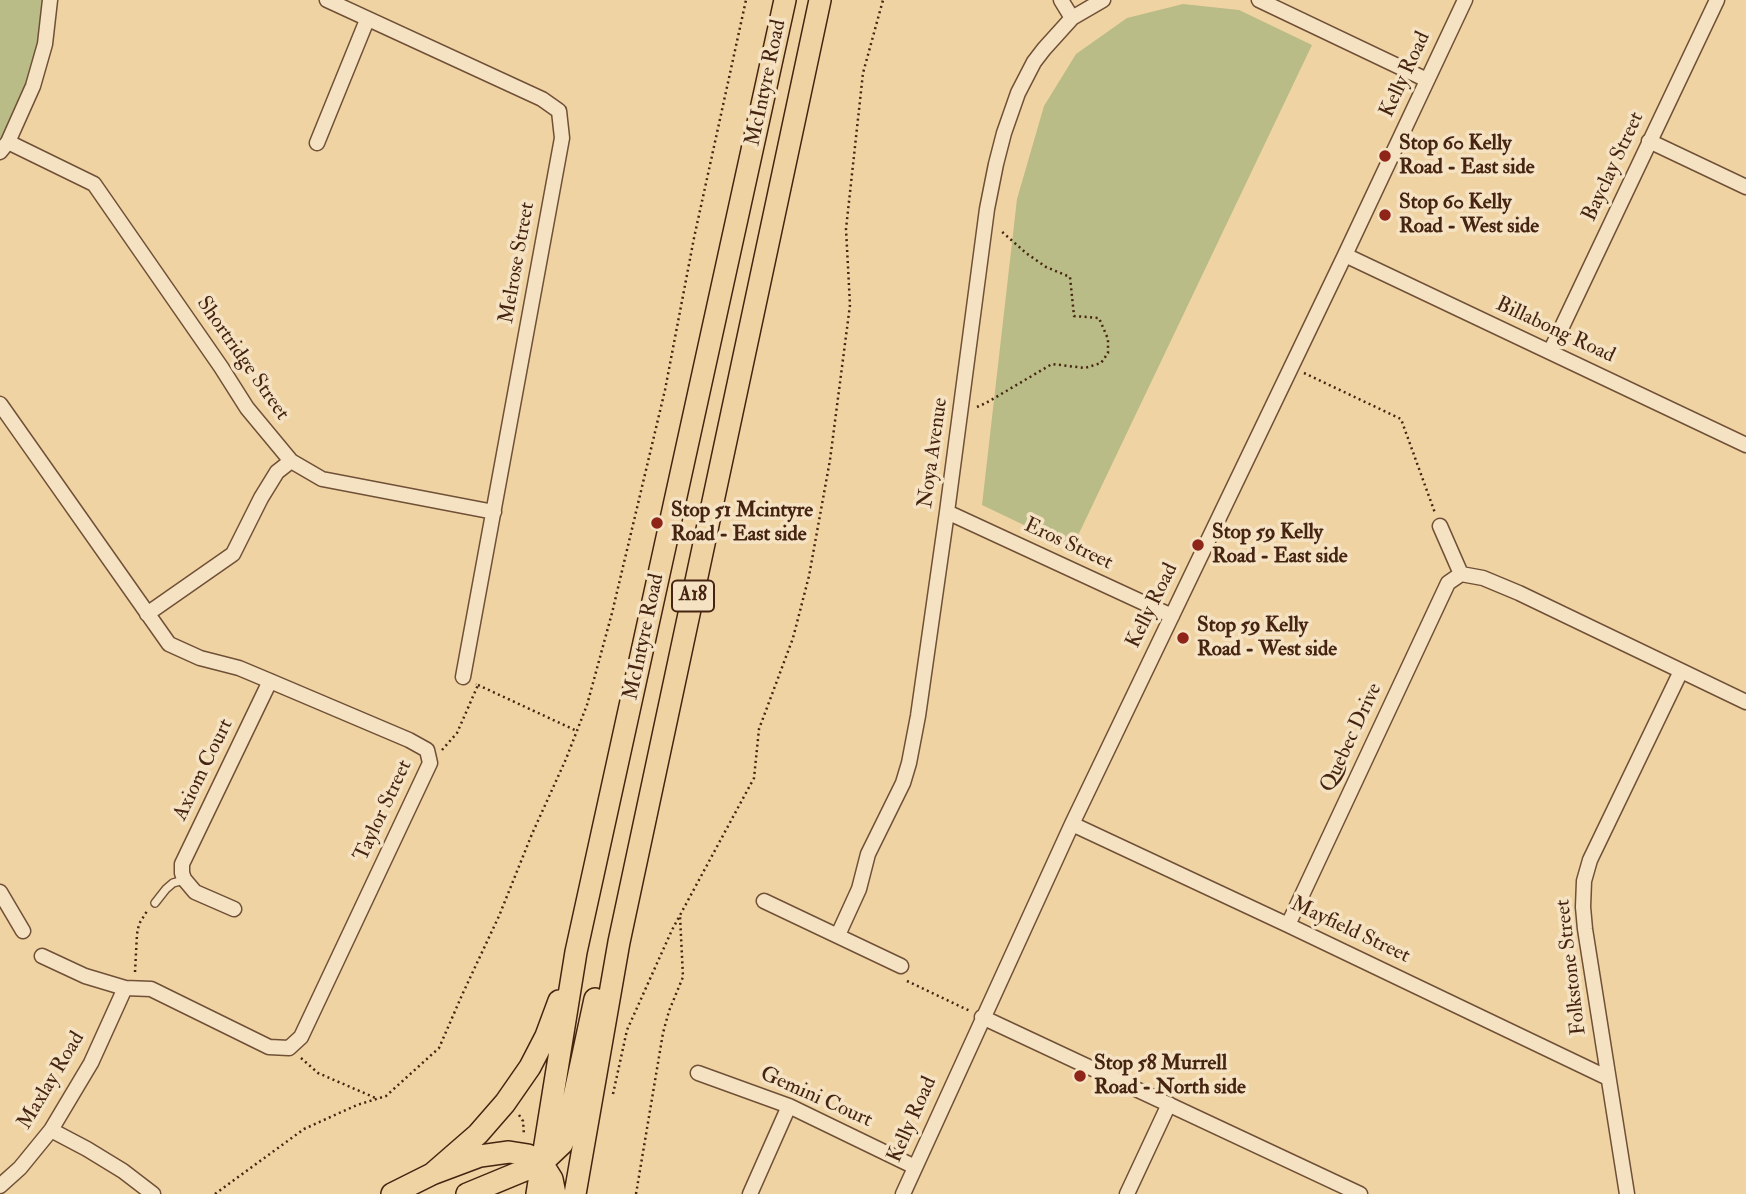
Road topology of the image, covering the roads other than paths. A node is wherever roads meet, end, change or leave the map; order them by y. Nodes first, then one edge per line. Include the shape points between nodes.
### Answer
1 (50, 0) edge
2 (327, 0) edge
3 (785, 0) edge
4 (820, 0) edge
5 (1061, 0) edge
6 (1103, 0) edge
7 (1259, 0) edge
8 (1465, 0) edge
9 (1717, 0) edge
10 (1072, 18) junction
11 (368, 20) junction
12 (1427, 80) junction
13 (1649, 141) junction
14 (317, 143) dead end
15 (4, 147) edge
16 (1746, 187) edge
17 (1345, 255) junction
18 (1550, 352) junction
19 (0, 404) edge
20 (1746, 445) edge
21 (291, 461) junction
22 (494, 512) junction
23 (947, 512) junction
24 (1440, 526) road end
25 (1461, 574) junction
26 (147, 614) junction
27 (1172, 616) junction
28 (1681, 671) junction
29 (463, 677) road end
30 (270, 681) junction
31 (1746, 702) edge
32 (1072, 824) junction
33 (184, 879) junction
34 (0, 892) edge
35 (764, 901) dead end
36 (155, 903) dead end
37 (234, 909) dead end
38 (1288, 925) junction
39 (23, 931) dead end
40 (838, 935) junction
41 (619, 942) junction
42 (576, 952) junction
43 (42, 956) dead end
44 (901, 966) road end
45 (130, 984) junction
46 (982, 1017) junction
47 (698, 1073) dead end
48 (1608, 1079) junction
49 (1168, 1104) junction
50 (789, 1106) junction
51 (51, 1130) junction
52 (542, 1163) junction
53 (915, 1167) junction
54 (432, 1174) junction
55 (0, 1186) edge
56 (1356, 1193) edge
57 (153, 1194) edge
58 (392, 1194) edge
59 (467, 1194) edge
60 (537, 1194) edge
61 (555, 1194) edge
62 (575, 1194) edge
63 (750, 1194) edge
64 (903, 1194) edge
65 (1127, 1194) edge
66 (1627, 1194) edge

1 - 15 street via 45,44 33,86
2 - 11 street, Melrose Street
3 - 42 main road, McIntyre Road / A18
4 - 41 main road, McIntyre Road / A18
5 - 10 street
6 - 10 street, Noya Avenue
7 - 12 street
8 - 12 street, Kelly Road
9 - 13 street, Bayclay Street
10 - 23 street, Noya Avenue via 1039,55 1018,93 996,164
11 - 14 street
11 - 22 street, Melrose Street via 542,99 559,111 562,138
12 - 17 street, Kelly Road
13 - 16 street
13 - 18 street, Bayclay Street
15 - 21 street, Shortridge Street via 94,184 247,408
17 - 18 street, Billabong Road
17 - 27 street, Kelly Road
18 - 20 street, Billabong Road
19 - 26 street, Taylor Street
21 - 22 street, Shortridge Street via 322,479
21 - 26 street via 277,472 233,554
22 - 29 street, Melrose Street
23 - 27 street, Eros Street
23 - 40 street, Noya Avenue via 909,763
24 - 25 street
25 - 28 street via 1519,593
25 - 38 street, Quebec Drive via 1448,583
26 - 30 street, Taylor Street via 169,644
27 - 32 street, Kelly Road
28 - 31 street
28 - 48 street, Folkstone Street via 1584,881 1585,929
30 - 33 street, Axiom Court via 182,864
30 - 45 street, Taylor Street via 409,740 428,750 430,763 301,1037 289,1048 269,1046 151,989
32 - 38 street, Mayfield Street
32 - 46 street, Kelly Road
33 - 36 lane via 173,883
33 - 37 street via 195,892
34 - 39 street
35 - 40 street
38 - 48 street, Mayfield Street
40 - 44 street
41 - 52 main road via 596,995 566,1134
41 - 62 main road, McIntyre Road / A18
42 - 52 main road, McIntyre Road / A18
42 - 54 main road via 530,1067 492,1119
43 - 45 street via 85,976
45 - 51 street, Maxlay Road
46 - 49 street
46 - 53 street, Kelly Road
47 - 50 street, Gemini Court
48 - 66 street, Folkstone Street
49 - 56 street
49 - 65 street
50 - 53 street, Gemini Court
50 - 63 street
51 - 55 street, Maxlay Road
51 - 57 street via 123,1171
52 - 54 main road via 528,1155 500,1153
52 - 59 main road
52 - 60 main road, McIntyre Road / A18
52 - 61 main road
53 - 64 street, Kelly Road
54 - 58 main road

